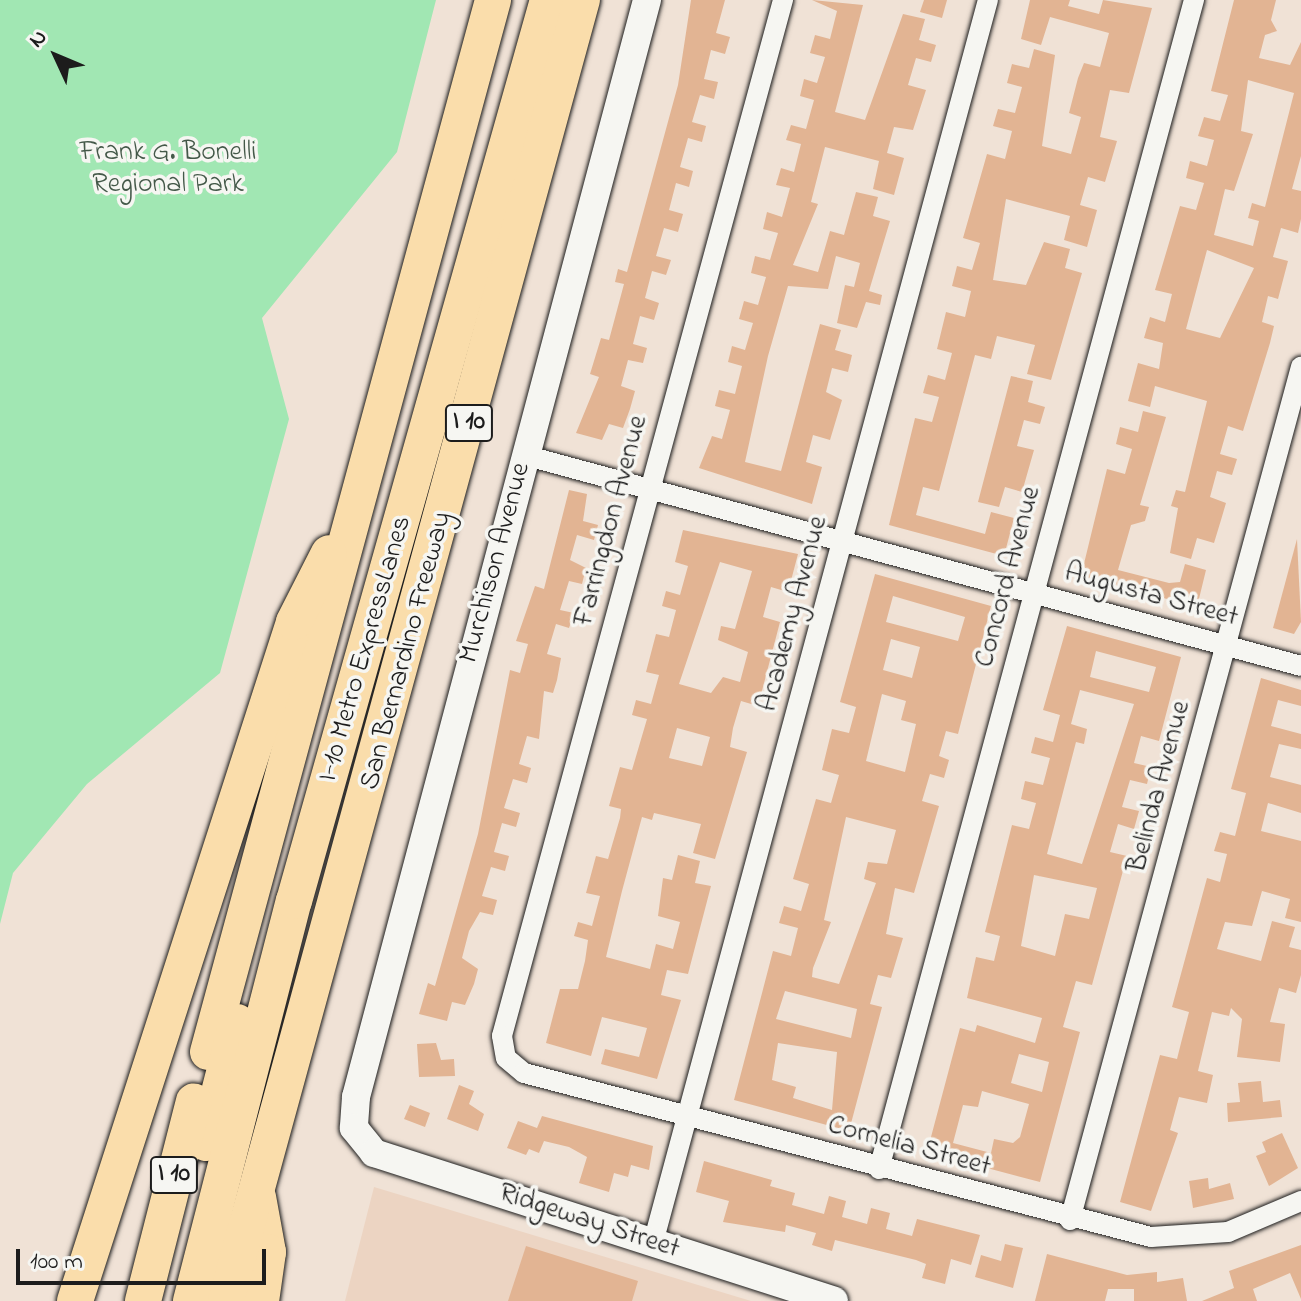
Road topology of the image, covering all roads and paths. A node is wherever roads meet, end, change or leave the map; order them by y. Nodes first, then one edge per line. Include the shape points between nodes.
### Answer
1 (493, 0) edge
2 (524, 0) edge
3 (548, 0) edge
4 (582, 0) edge
5 (647, 0) edge
6 (783, 0) edge
7 (988, 0) edge
8 (1194, 0) edge
9 (1301, 367) edge
10 (524, 455) junction
11 (362, 487) junction
12 (649, 490) junction
13 (843, 543) junction
14 (1034, 594) junction
15 (1227, 646) junction
16 (1301, 666) edge
17 (506, 1058) joint
18 (687, 1116) junction
19 (354, 1128) joint
20 (879, 1169) junction
21 (256, 1188) junction
22 (1301, 1201) edge
23 (1070, 1220) junction
24 (653, 1243) junction
25 (79, 1284) edge
26 (66, 1301) edge
27 (143, 1301) edge
28 (168, 1301) edge
29 (191, 1301) edge
30 (226, 1301) edge
31 (261, 1301) edge
32 (834, 1301) edge

1 - 11 highway, I 10
2 - 28 highway, I-10 Metro ExpressLanes via 222,1077
3 - 29 highway, I-10 Metro ExpressLanes via 294,901
4 - 21 highway, San Bernardino Freeway / I 10
5 - 10 street, Murchison Avenue
6 - 12 street, Farringdon Avenue
7 - 13 street, Academy Avenue
8 - 14 street, Concord Avenue
9 - 15 street, Belinda Avenue
10 - 12 street, Augusta Street
10 - 19 street, Murchison Avenue
11 - 25 highway via 294,622
11 - 27 highway, I 10
12 - 13 street, Augusta Street
12 - 17 street, Farringdon Avenue via 502,1036
13 - 14 street, Augusta Street
13 - 18 street, Academy Avenue
14 - 15 street, Augusta Street
14 - 20 street, Concord Avenue
15 - 16 street, Augusta Street
15 - 23 street, Belinda Avenue
17 - 18 street, Cornelia Street via 524,1073
18 - 20 street, Cornelia Street
18 - 24 street, Academy Avenue
19 - 24 street, Ridgeway Street via 374,1153
20 - 23 street, Cornelia Street
21 - 30 highway, San Bernardino Freeway / I 10
21 - 31 highway via 268,1252
22 - 23 street, Cornelia Street via 1228,1232 1187,1238
24 - 32 street, Ridgeway Street
25 - 26 highway

